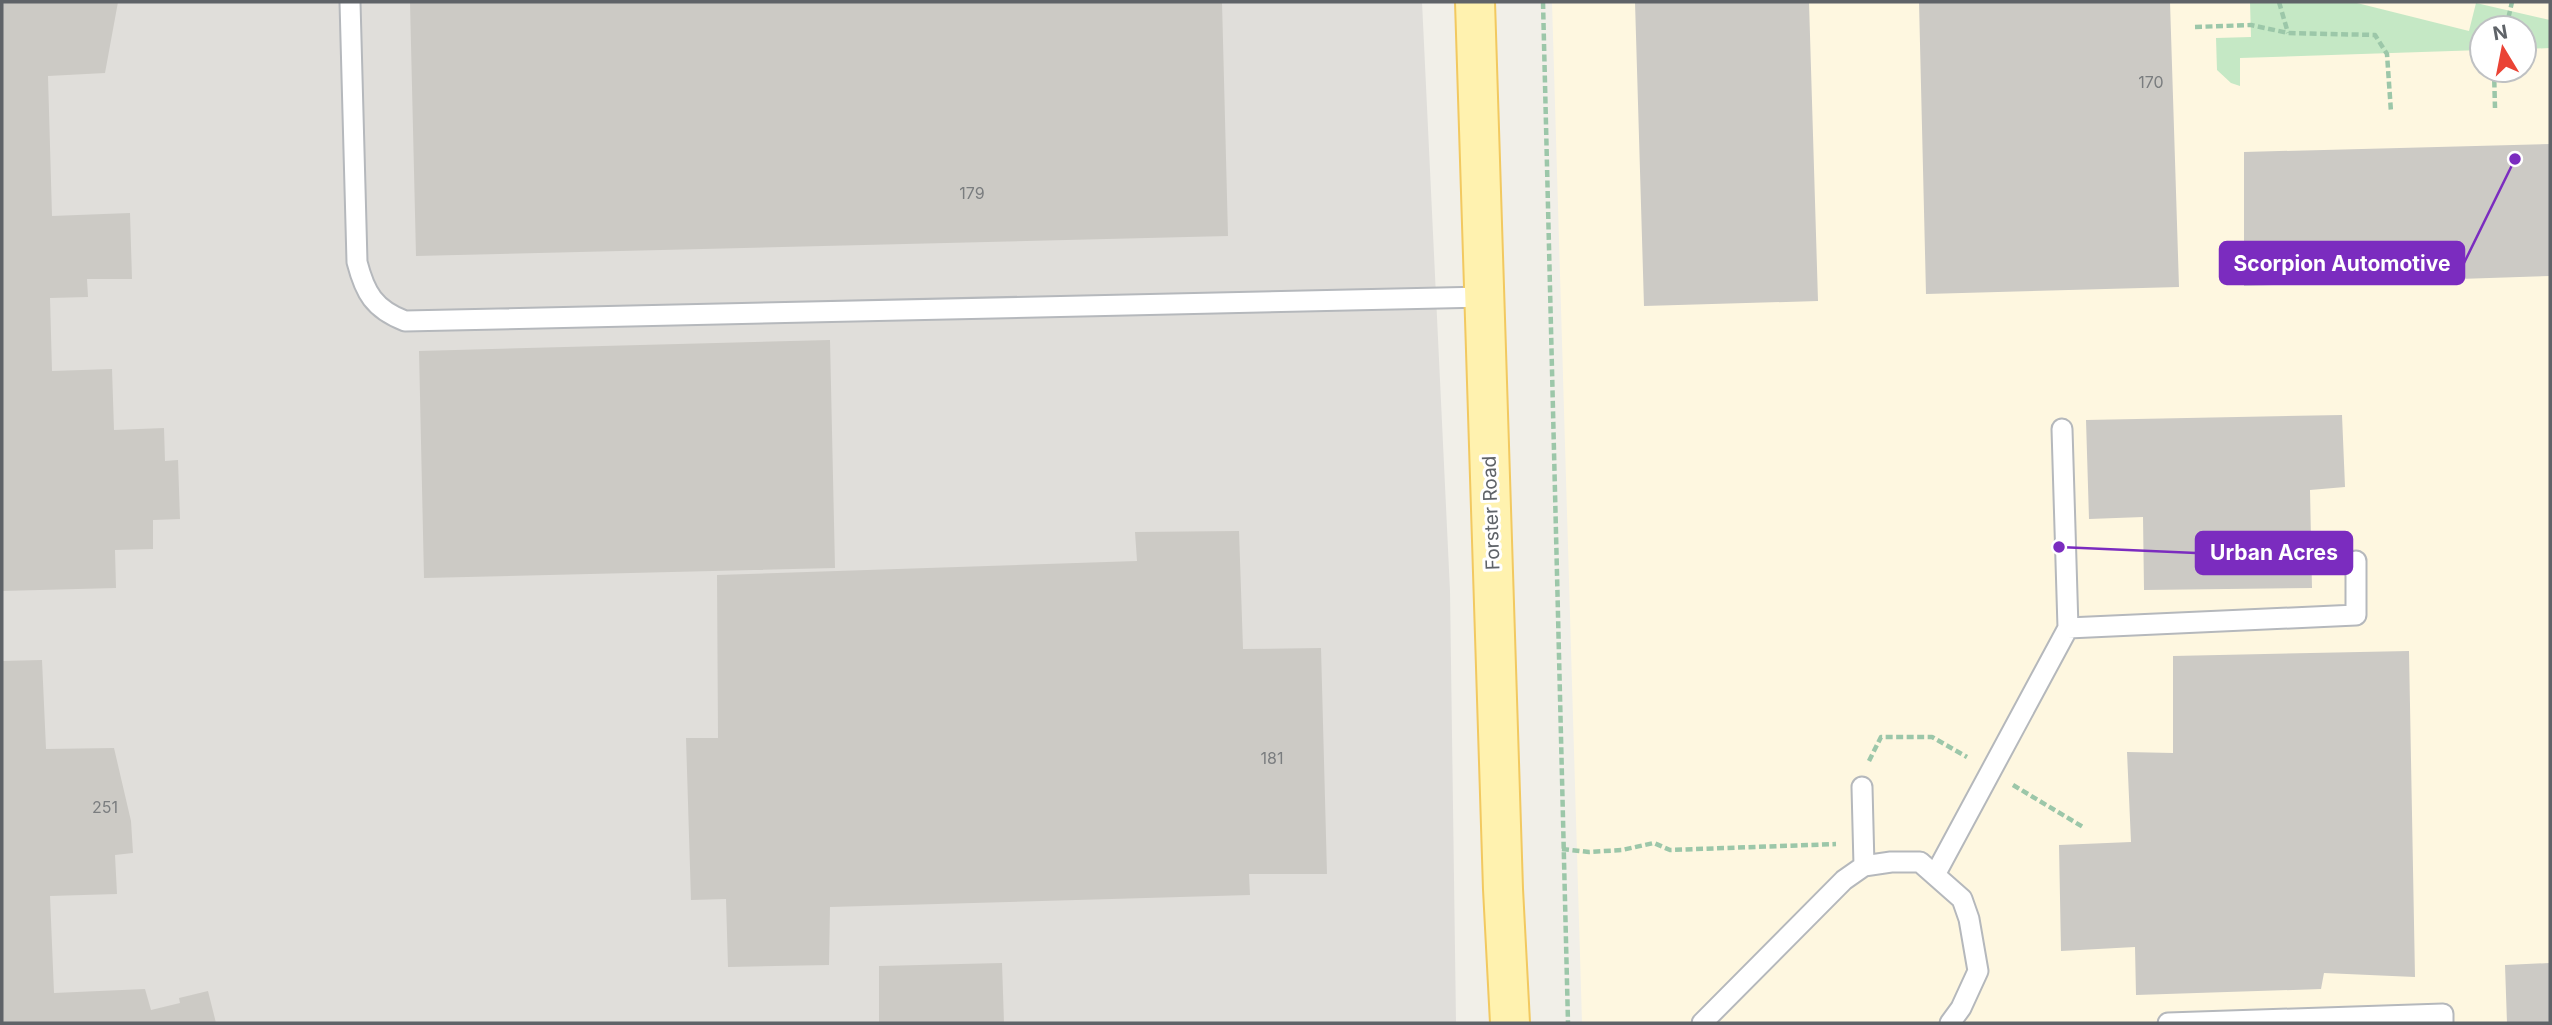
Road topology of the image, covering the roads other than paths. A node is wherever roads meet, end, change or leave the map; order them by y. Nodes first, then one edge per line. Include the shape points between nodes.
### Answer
1 (350, 2) edge
2 (1475, 2) edge
3 (1485, 297) junction
4 (2062, 429) dead end
5 (2356, 561) dead end
6 (2068, 628) junction
7 (1862, 787) dead end
8 (1864, 866) junction
9 (1936, 873) junction
10 (1510, 1023) edge
11 (1702, 1023) edge
12 (1950, 1023) edge
13 (2168, 1023) edge
14 (2443, 1023) edge

1 - 3 lane via 357,262 372,300 405,321
2 - 3 main road, Forster Road
3 - 10 main road, Forster Road
4 - 6 lane
5 - 6 lane via 2356,615
6 - 9 lane
7 - 8 lane
8 - 9 lane via 1920,862
8 - 11 lane via 1844,880
9 - 12 lane via 1962,899 1978,971
13 - 14 lane via 2443,1013

